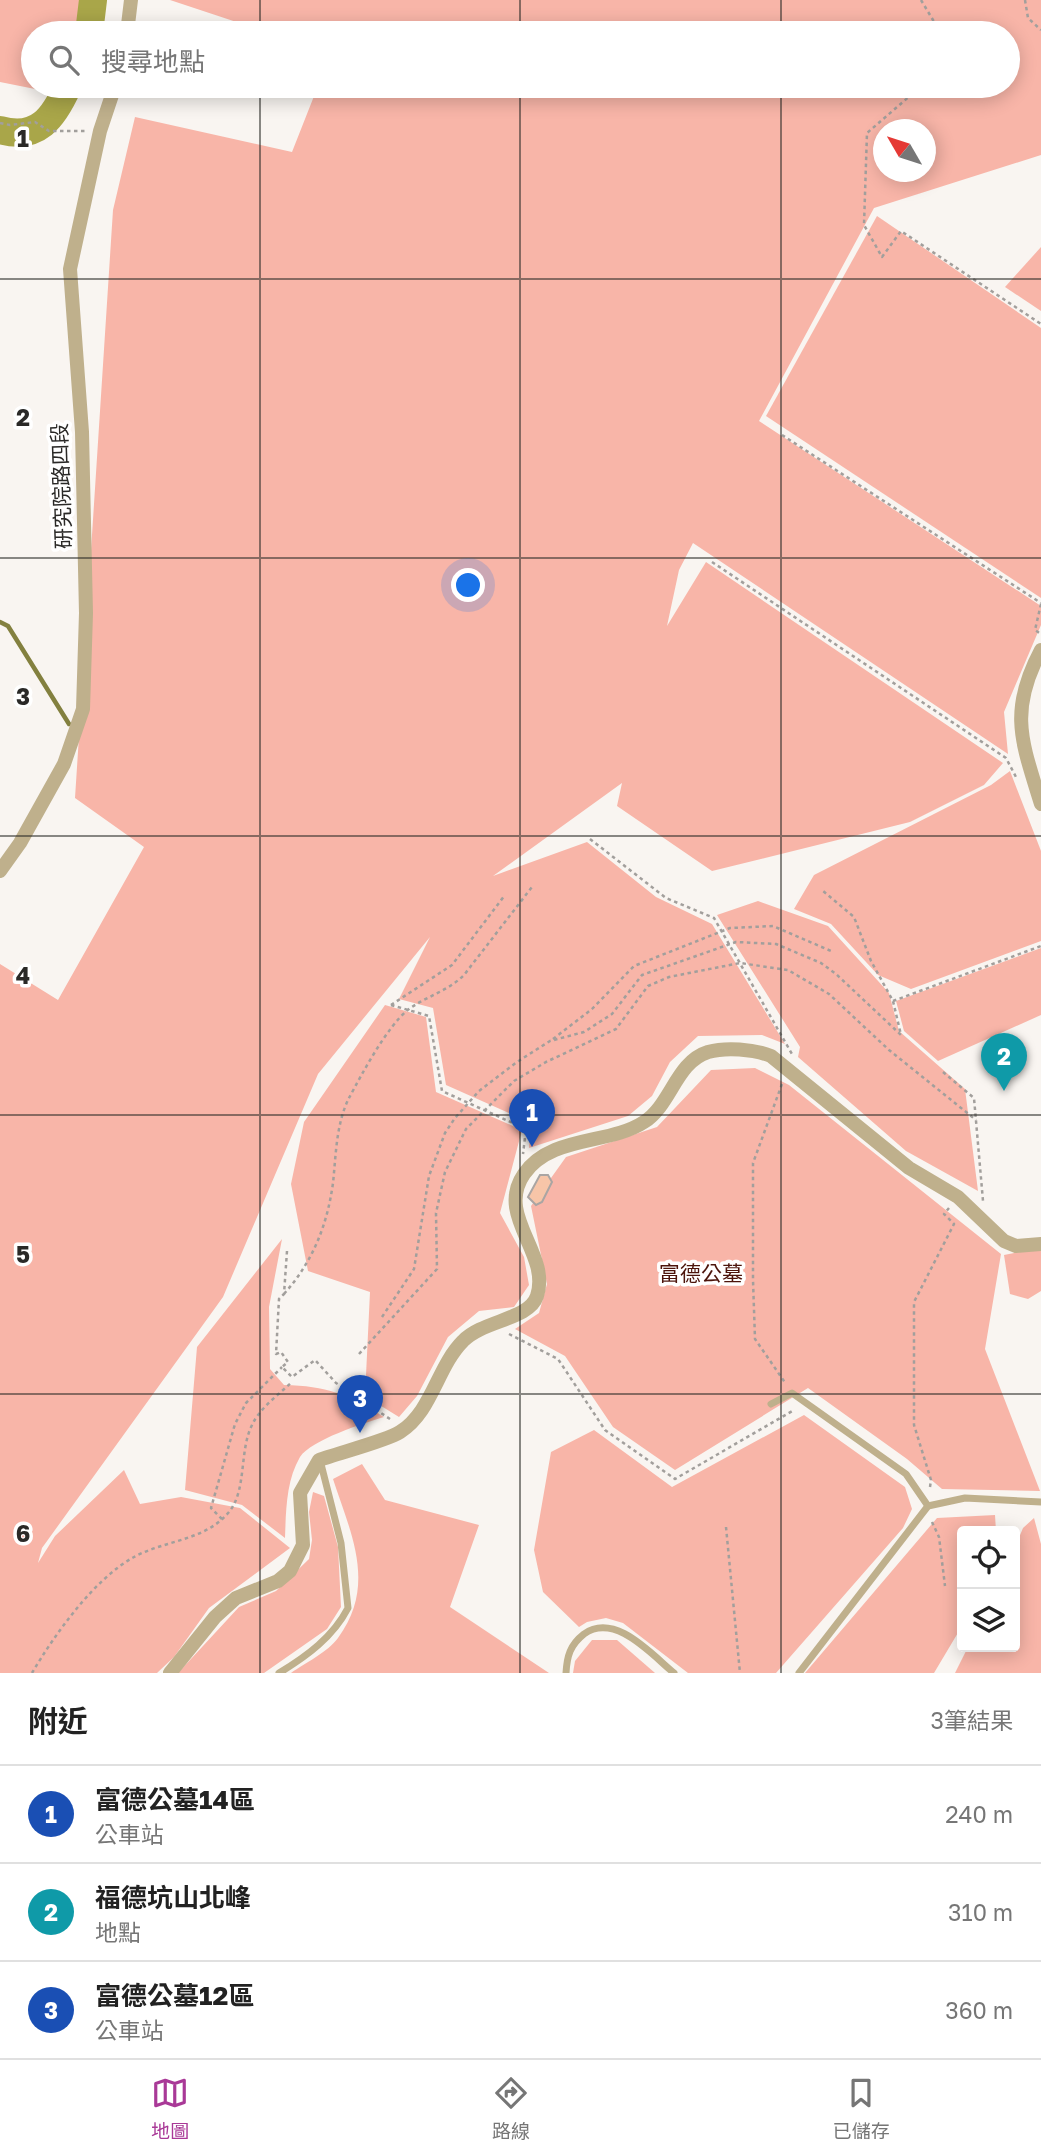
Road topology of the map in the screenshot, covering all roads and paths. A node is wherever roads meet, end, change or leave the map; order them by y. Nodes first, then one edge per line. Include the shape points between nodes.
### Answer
1 (131, 0) edge
2 (921, 0) edge
3 (1025, 0) edge
4 (128, 21) edge
5 (934, 21) edge
6 (1041, 30) edge
7 (111, 98) edge
8 (907, 98) edge
9 (0, 123) edge
10 (100, 131) junction
11 (1041, 324) edge
12 (782, 435) dead end
13 (712, 562) dead end
14 (1041, 603) edge
15 (1041, 634) edge
16 (1041, 650) edge
17 (1031, 773) junction
18 (1041, 804) edge
19 (590, 839) dead end
20 (0, 871) edge
21 (532, 887) dead end
22 (822, 891) dead end
23 (505, 895) dead end
24 (722, 931) junction
25 (730, 945) junction
26 (1041, 946) edge
27 (831, 951) dead end
28 (740, 963) junction
29 (893, 1000) junction
30 (408, 1010) junction
31 (550, 1041) junction
32 (788, 1068) junction
33 (943, 1072) dead end
34 (468, 1102) junction
35 (484, 1110) junction
36 (976, 1120) junction
37 (519, 1185) junction
38 (958, 1197) junction
39 (977, 1216) junction
40 (1041, 1244) edge
41 (287, 1251) dead end
42 (284, 1294) junction
43 (382, 1317) dead end
44 (492, 1321) junction
45 (359, 1354) dead end
46 (282, 1367) junction
47 (292, 1382) dead end
48 (792, 1393) junction
49 (806, 1403) junction
50 (771, 1404) dead end
51 (372, 1441) junction
52 (319, 1460) junction
53 (1041, 1502) edge
54 (928, 1506) junction
55 (222, 1519) junction
56 (726, 1527) dead end
57 (945, 1586) dead end
58 (32, 1673) edge
59 (170, 1673) edge
60 (279, 1673) edge
61 (566, 1673) edge
62 (674, 1673) edge
63 (740, 1673) edge
64 (799, 1673) edge

1 - 4 street
2 - 5 path
3 - 6 path via 1028,18
7 - 10 street, 研究院路四段
8 - 11 path via 867,132 864,225 882,257 901,231
9 - 10 path via 35,122 49,131
10 - 20 street, 研究院路四段 via 70,270 82,432 83,709 65,764
12 - 14 path
13 - 17 path via 1006,758 1016,778
14 - 15 path via 1035,630
16 - 17 street via 1021,703 1020,724
17 - 18 street
19 - 24 path via 666,898 714,918
21 - 30 path via 455,984
22 - 29 path via 854,918
23 - 30 path via 452,965 391,1005
24 - 25 path
24 - 27 path via 773,926
24 - 31 path via 634,966 592,1009
25 - 28 path
25 - 29 path via 776,944 821,964 901,1035
25 - 31 path via 642,975 605,1019 584,1032
26 - 29 path
28 - 32 path via 792,1052
28 - 35 path via 651,984 616,1029 525,1075
28 - 36 path via 778,967 822,989
30 - 34 path via 429,1016 442,1091
30 - 42 path via 348,1101 323,1231 313,1256
31 - 34 path
32 - 37 street via 763,1053 707,1053 688,1065 644,1122 545,1156 525,1172
32 - 38 street via 909,1167
32 - 48 path via 753,1163 752,1280 755,1339
33 - 36 path via 974,1098
34 - 35 path
34 - 43 path via 437,1151 418,1230 414,1269
35 - 37 path via 526,1129
35 - 45 path via 458,1141 445,1172 435,1219 437,1269
36 - 39 path via 983,1201
37 - 44 street via 516,1209 534,1259 537,1297 515,1317
38 - 39 street
38 - 54 path via 944,1214 954,1224 914,1302 914,1425 930,1480
39 - 40 street via 1004,1241 1016,1246
41 - 42 path
42 - 46 path via 279,1299 276,1354 281,1352 289,1362
44 - 49 path via 520,1342 558,1359 604,1430 675,1479
44 - 51 street via 463,1340 421,1411 400,1433
46 - 51 path via 292,1377 315,1360 336,1383 392,1418 374,1429
46 - 55 path via 246,1403 235,1424 211,1508
47 - 55 path via 251,1426 237,1495
48 - 49 lane
48 - 50 lane
49 - 54 lane via 906,1474
51 - 52 street
52 - 59 street via 300,1493 303,1545 290,1571 278,1581 236,1598
52 - 60 lane via 341,1543 348,1608 326,1638
53 - 54 lane via 965,1498
54 - 57 path via 939,1537
54 - 64 lane
55 - 58 path via 207,1532 156,1547 119,1567 58,1633
56 - 63 path
61 - 62 lane via 573,1643 600,1627 626,1635

